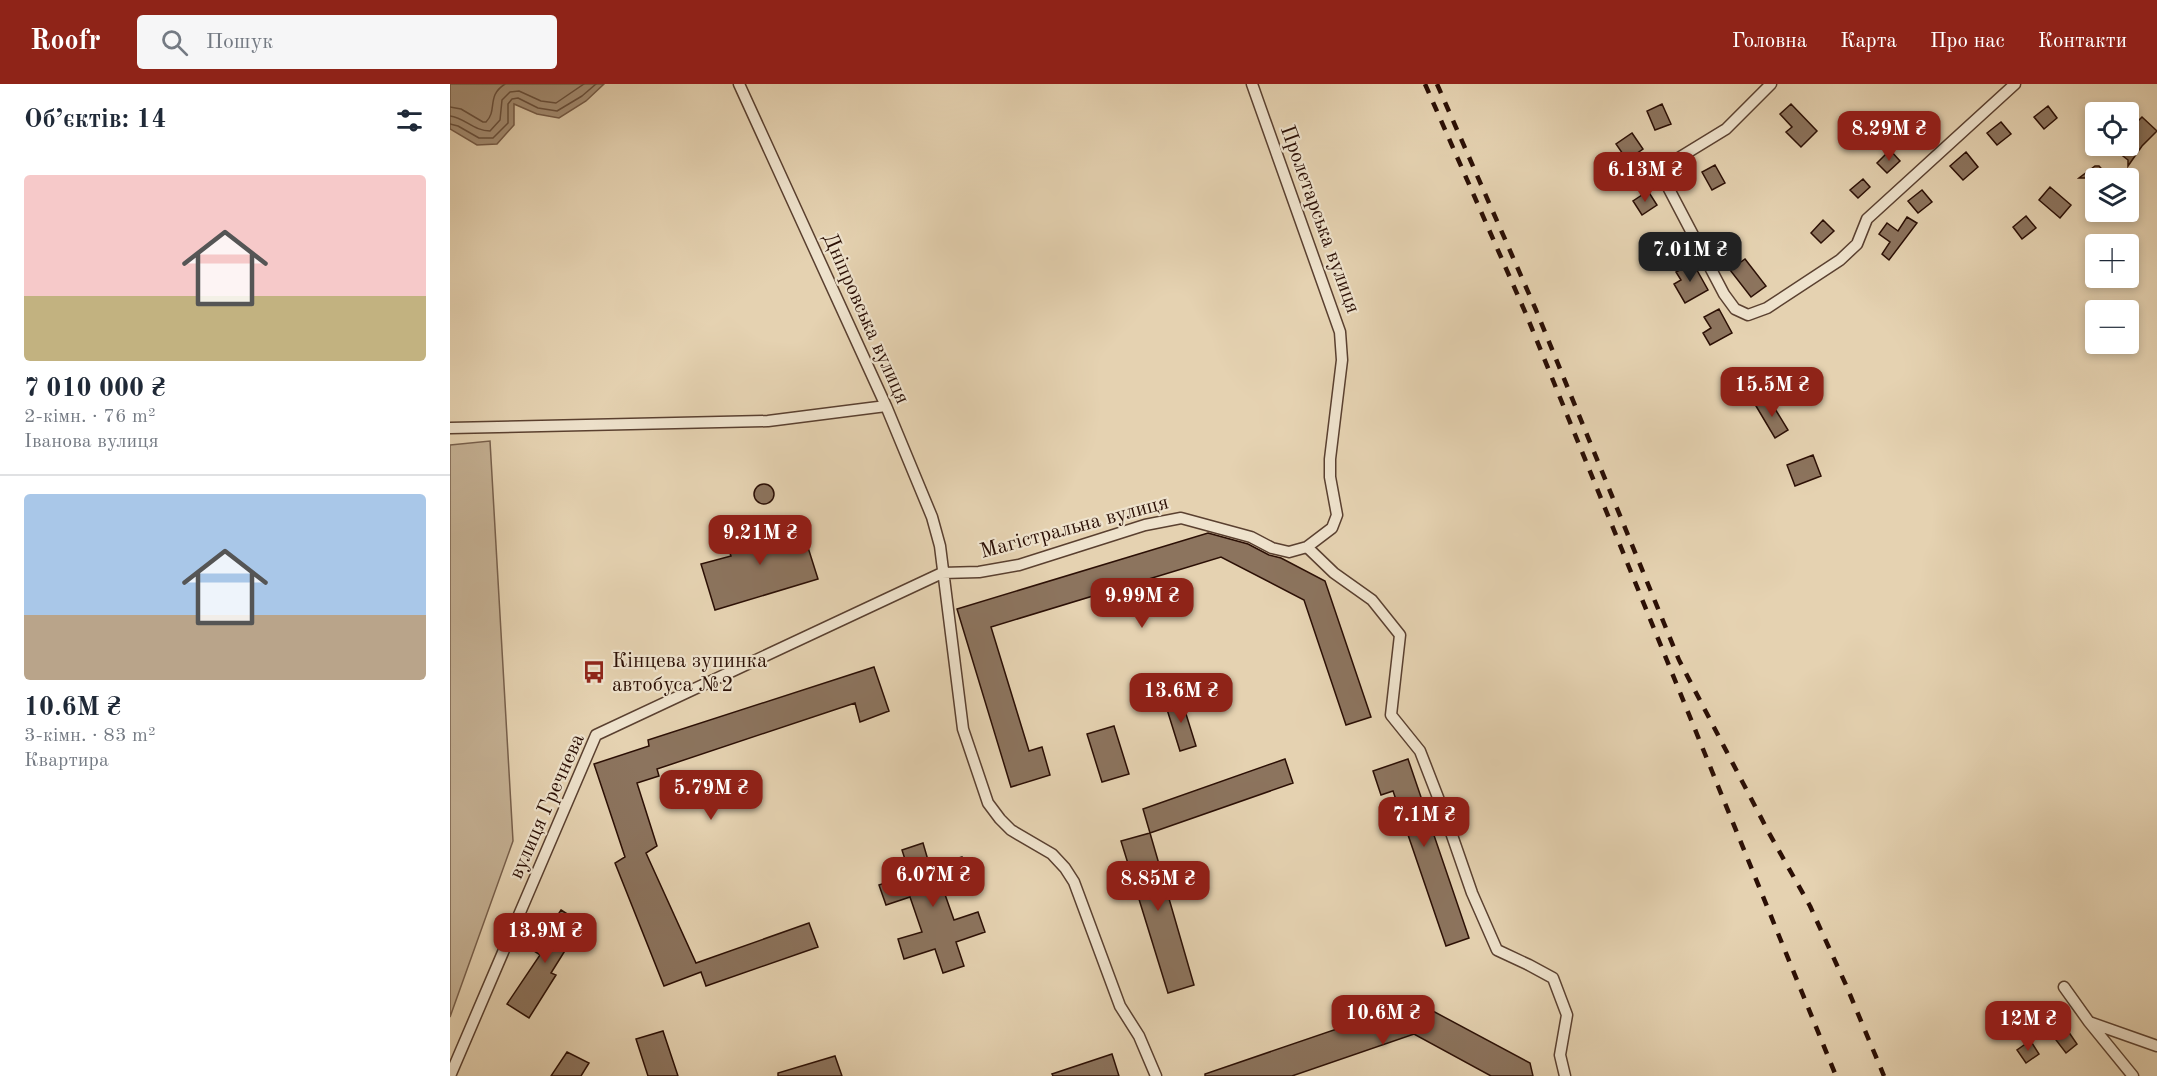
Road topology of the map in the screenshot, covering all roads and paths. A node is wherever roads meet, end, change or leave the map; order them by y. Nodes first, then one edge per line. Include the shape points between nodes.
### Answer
1 (739, 84) edge
2 (1252, 84) edge
3 (1771, 84) edge
4 (2015, 84) edge
5 (885, 406) junction
6 (450, 428) edge
7 (1307, 547) junction
8 (942, 573) junction
9 (2064, 987) dead end
10 (2089, 1022) junction
11 (2157, 1046) edge
12 (450, 1076) edge
13 (1156, 1076) edge
14 (1565, 1076) edge
15 (2133, 1076) edge

1 - 5 street, Дніпровська вулиця
2 - 7 street, Пролетарська вулиця via 1341,332 1342,360 1330,459 1337,515 1332,528
3 - 4 street via 1726,129 1659,170 1724,294 1735,309 1748,315 1767,308 1840,260 1857,244 1867,219
5 - 6 street via 768,421
5 - 8 street, Дніпровська вулиця via 932,517
7 - 8 street, Магістральна вулиця via 1289,552 1181,518 1145,525 1019,565
7 - 14 street via 1334,573 1372,600 1400,635 1391,715 1420,751 1497,950 1553,978 1567,1015 1560,1055
8 - 12 street, вулиця Гречнева via 596,735
8 - 13 street via 963,729 988,803 1011,830 1052,854 1069,875 1120,1006 1139,1036
9 - 10 street
10 - 11 street
10 - 15 street

